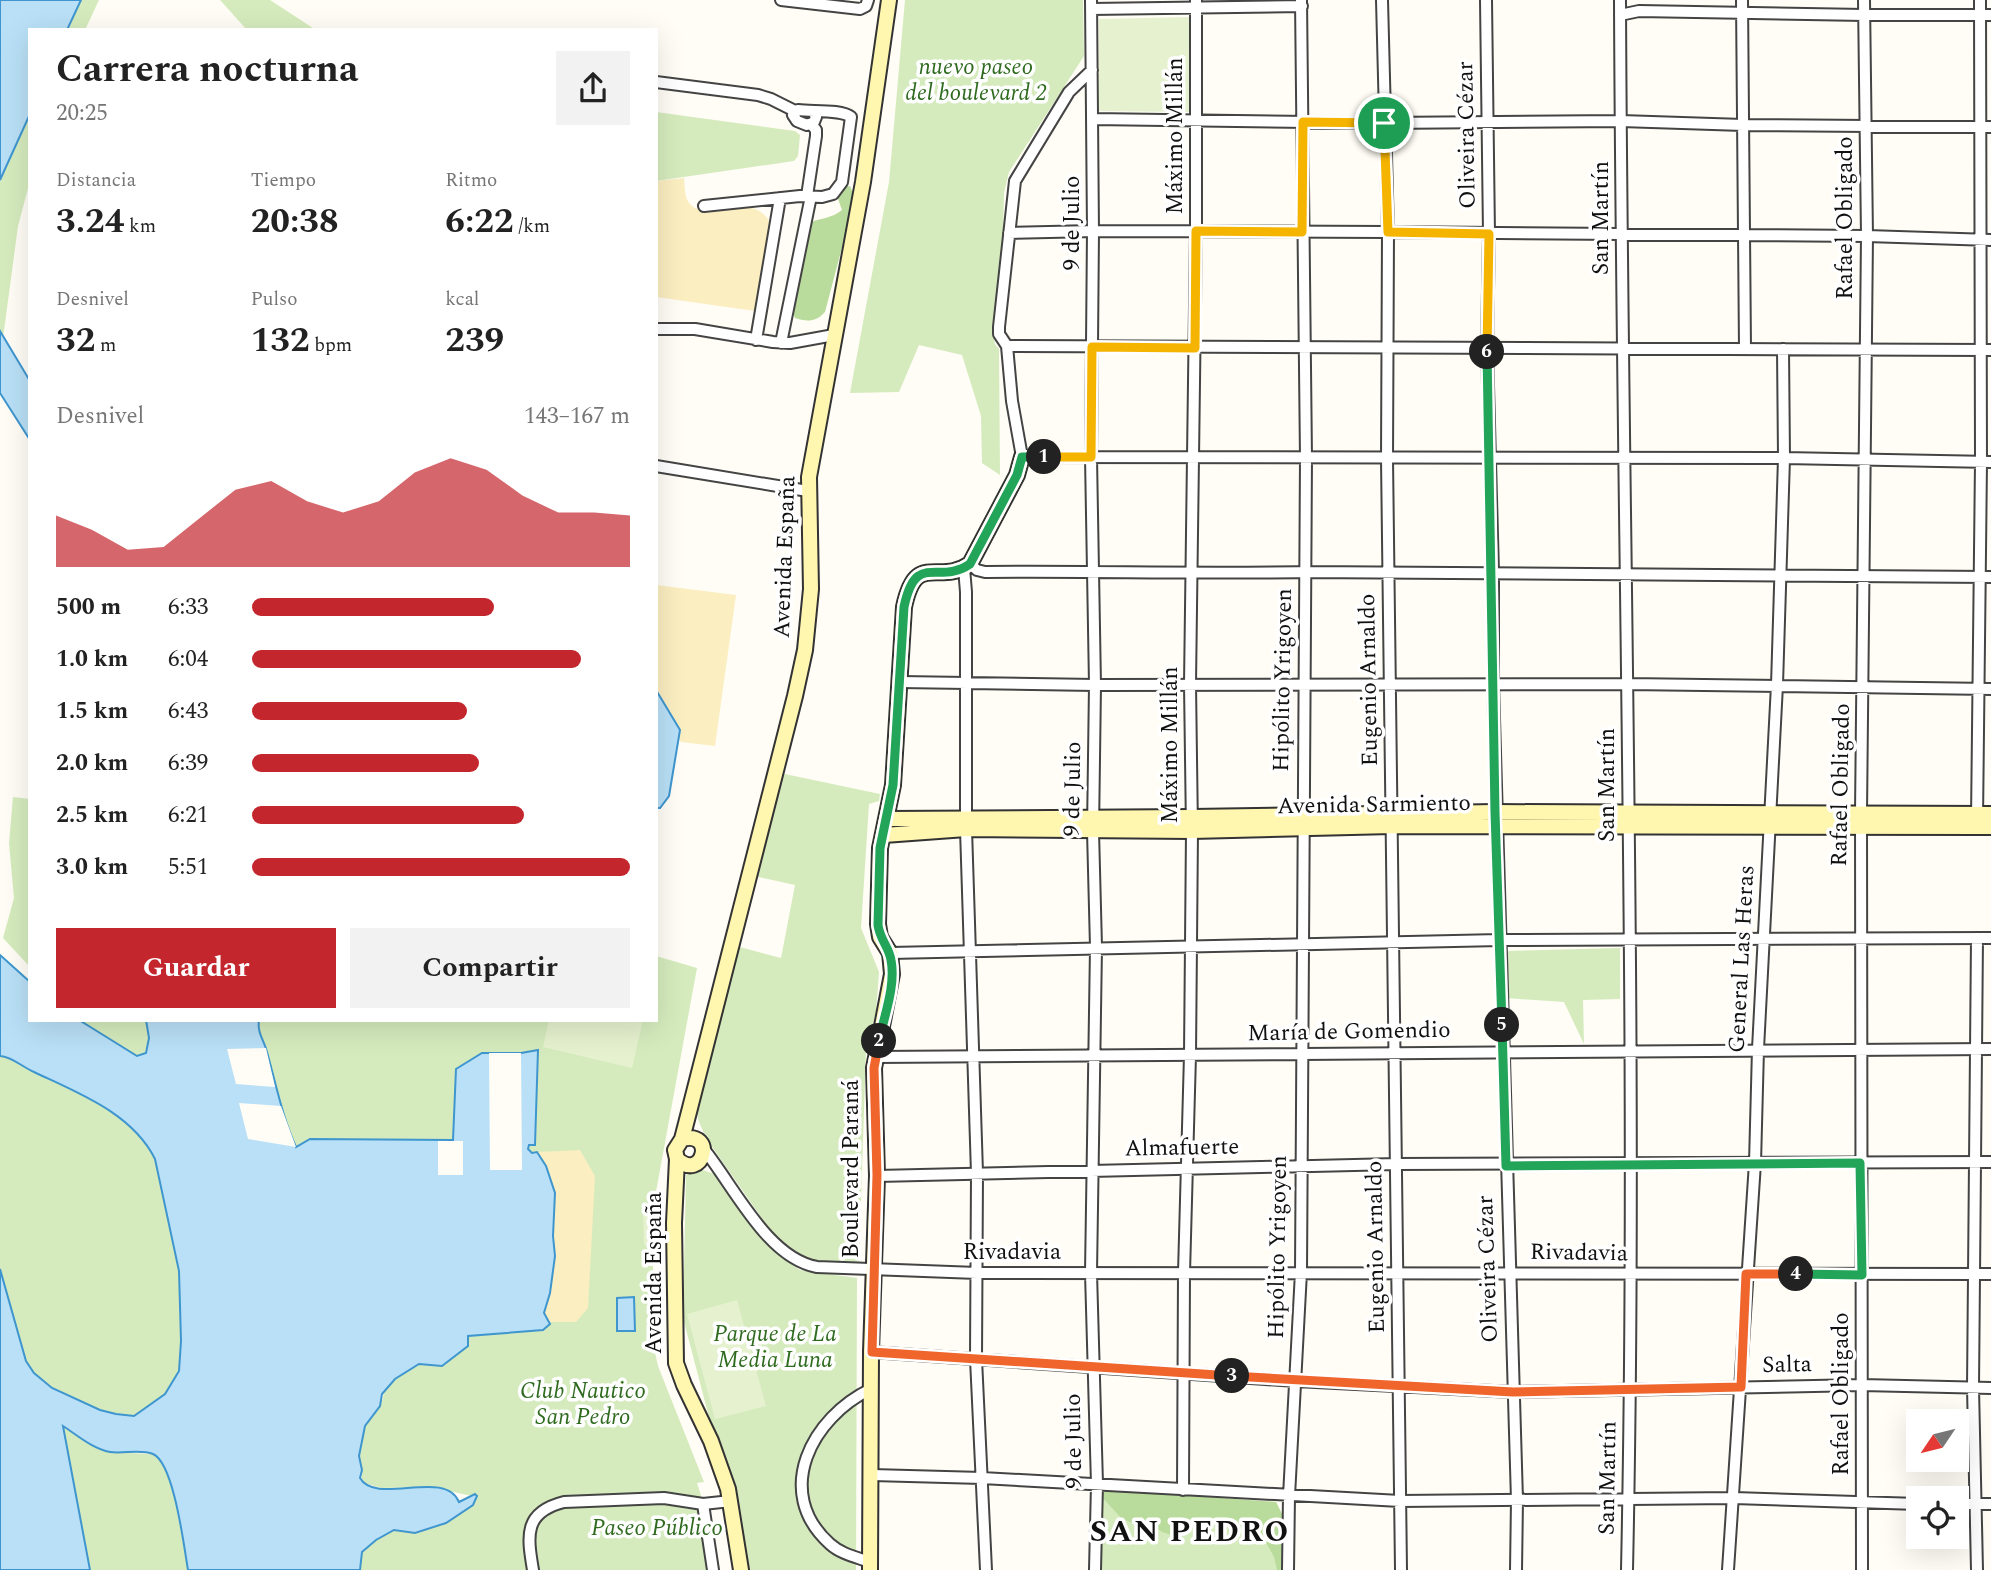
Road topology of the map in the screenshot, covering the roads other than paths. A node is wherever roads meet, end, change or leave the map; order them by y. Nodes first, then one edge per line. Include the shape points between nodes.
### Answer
1 (781, 0) edge
2 (868, 0) edge
3 (889, 0) edge
4 (1382, 0) edge
5 (1486, 0) edge
6 (1620, 0) edge
7 (1742, 0) edge
8 (1864, 0) edge
9 (1980, 0) edge
10 (1302, 3) edge
11 (1196, 4) edge
12 (1091, 5) edge
13 (1742, 14) junction
14 (1620, 15) junction
15 (1864, 15) junction
16 (1986, 15) edge
17 (1092, 70) junction
18 (658, 82) edge
19 (813, 119) junction
20 (1093, 119) junction
21 (1194, 119) junction
22 (1488, 121) junction
23 (1621, 121) junction
24 (1303, 122) junction
25 (1384, 123) junction
26 (1743, 125) junction
27 (1866, 126) junction
28 (1986, 127) edge
29 (809, 196) junction
30 (780, 198) junction
31 (704, 206) dead end
32 (1093, 231) junction
33 (1196, 231) junction
34 (1302, 232) junction
35 (1388, 232) junction
36 (1009, 233) junction
37 (1489, 234) junction
38 (1621, 234) junction
39 (1745, 236) junction
40 (1867, 236) junction
41 (1985, 240) edge
42 (658, 329) edge
43 (834, 335) junction
44 (756, 340) junction
45 (781, 343) junction
46 (1007, 346) junction
47 (1092, 347) junction
48 (1195, 348) junction
49 (1305, 348) junction
50 (1386, 348) junction
51 (1487, 348) junction
52 (1623, 348) junction
53 (1745, 349) junction
54 (1783, 349) junction
55 (1865, 349) junction
56 (1986, 350) edge
57 (1022, 457) junction
58 (1091, 457) junction
59 (1194, 458) junction
60 (1306, 458) junction
61 (1387, 458) junction
62 (1489, 458) junction
63 (1625, 458) junction
64 (1784, 458) junction
65 (1866, 460) junction
66 (1986, 462) edge
67 (658, 466) edge
68 (808, 491) junction
69 (967, 566) junction
70 (1094, 571) junction
71 (1304, 572) junction
72 (1389, 573) junction
73 (1493, 573) junction
74 (1192, 575) junction
75 (1627, 575) junction
76 (1781, 575) junction
77 (1864, 578) junction
78 (1985, 578) edge
79 (900, 682) junction
80 (966, 684) junction
81 (1191, 684) junction
82 (1304, 684) junction
83 (1493, 684) junction
84 (1628, 684) junction
85 (1095, 685) junction
86 (1777, 685) junction
87 (1390, 686) junction
88 (1863, 687) junction
89 (1977, 688) junction
90 (1991, 689) edge
91 (887, 819) junction
92 (1495, 819) junction
93 (1627, 819) junction
94 (1770, 819) junction
95 (1392, 820) junction
96 (1861, 820) junction
97 (1984, 821) edge
98 (1302, 822) junction
99 (966, 823) junction
100 (1093, 824) junction
101 (1192, 824) junction
102 (884, 835) junction
103 (1765, 937) junction
104 (1860, 937) junction
105 (1628, 938) junction
106 (1977, 938) junction
107 (1991, 938) edge
108 (1500, 940) junction
109 (1394, 943) junction
110 (1302, 944) junction
111 (1096, 947) junction
112 (1191, 947) junction
113 (970, 950) junction
114 (890, 953) junction
115 (1758, 1049) junction
116 (1860, 1049) junction
117 (1976, 1049) junction
118 (1991, 1049) edge
119 (1630, 1050) junction
120 (1503, 1051) junction
121 (1395, 1053) junction
122 (1190, 1055) junction
123 (1301, 1055) junction
124 (1096, 1056) junction
125 (876, 1057) junction
126 (972, 1057) junction
127 (693, 1141) junction
128 (1976, 1161) junction
129 (1991, 1162) edge
130 (1755, 1163) junction
131 (1860, 1163) junction
132 (1396, 1164) junction
133 (1630, 1164) junction
134 (684, 1165) junction
135 (1506, 1166) junction
136 (1300, 1167) junction
137 (1187, 1169) junction
138 (722, 1171) junction
139 (1092, 1171) junction
140 (978, 1173) junction
141 (877, 1175) junction
142 (873, 1270) junction
143 (1301, 1272) junction
144 (977, 1273) junction
145 (1091, 1273) junction
146 (1184, 1273) junction
147 (1397, 1273) junction
148 (1508, 1273) junction
149 (1746, 1274) junction
150 (1974, 1274) junction
151 (1991, 1274) edge
152 (1630, 1275) junction
153 (1862, 1275) junction
154 (872, 1352) junction
155 (976, 1359) junction
156 (1094, 1368) junction
157 (1183, 1373) junction
158 (1296, 1381) junction
159 (1862, 1385) junction
160 (1399, 1387) junction
161 (1741, 1387) junction
162 (1973, 1388) junction
163 (1991, 1388) edge
164 (871, 1389) junction
165 (1630, 1390) junction
166 (1513, 1392) junction
167 (872, 1475) junction
168 (982, 1478) junction
169 (1097, 1484) junction
170 (1183, 1490) junction
171 (1289, 1496) junction
172 (1734, 1498) junction
173 (1629, 1499) junction
174 (1517, 1500) junction
175 (730, 1501) junction
176 (1400, 1501) junction
177 (703, 1504) junction
178 (1862, 1504) junction
179 (1906, 1504) edge
180 (1969, 1504) edge
181 (1977, 1504) junction
182 (1991, 1504) edge
183 (870, 1566) edge
184 (533, 1570) edge
185 (713, 1570) edge
186 (741, 1570) edge
187 (986, 1570) edge
188 (1095, 1570) edge
189 (1288, 1570) edge
190 (1401, 1570) edge
191 (1516, 1570) edge
192 (1627, 1570) edge
193 (1728, 1570) edge
194 (1862, 1570) edge
195 (1977, 1570) edge

1 - 2 street via 860,9
3 - 43 main road, Avenida España via 865,169
4 - 25 street, Eugenio Arnaldo
5 - 22 street, Oliveira Cézar
6 - 14 street, San Martín
7 - 13 street
8 - 15 street, Rafael Obligado
9 - 16 street
10 - 11 street
10 - 24 street, Hipólito Yrigoyen
11 - 12 street
11 - 21 street, Máximo Millán
12 - 17 street, 9 de Julio
13 - 14 street via 1639,11
13 - 15 street
13 - 26 street
14 - 23 street, San Martín
15 - 16 street
15 - 27 street, Rafael Obligado
16 - 28 street
17 - 20 street, 9 de Julio
17 - 36 street via 1069,92 1019,171 1011,196
18 - 19 street via 758,95
19 - 29 street via 816,136
19 - 29 street via 822,111 846,113 852,122 838,189 828,196
20 - 21 street
20 - 32 street, 9 de Julio
21 - 24 street
21 - 33 street, Máximo Millán
22 - 23 street
22 - 25 street
22 - 37 street, Oliveira Cézar
23 - 26 street
23 - 38 street, San Martín
24 - 25 street
24 - 34 street, Hipólito Yrigoyen
25 - 35 street, Eugenio Arnaldo
26 - 27 street
26 - 39 street
27 - 28 street
27 - 40 street, Rafael Obligado
28 - 41 street
29 - 30 street
29 - 45 street
30 - 31 street
30 - 44 street
32 - 33 street
32 - 36 street
32 - 47 street, 9 de Julio
33 - 34 street
33 - 48 street, Máximo Millán
34 - 35 street
34 - 49 street, Hipólito Yrigoyen
35 - 37 street
35 - 50 street, Eugenio Arnaldo
36 - 46 street via 999,327
37 - 38 street
37 - 51 street, Oliveira Cézar
38 - 39 street
38 - 52 street, San Martín
39 - 40 street
39 - 53 street
40 - 41 street
40 - 55 street, Rafael Obligado
41 - 56 street
42 - 44 street via 695,329
43 - 45 street
43 - 68 main road, Avenida España
44 - 45 street
46 - 47 street
46 - 57 street
47 - 48 street
47 - 58 street, 9 de Julio
48 - 49 street
48 - 59 street, Máximo Millán
49 - 50 street
49 - 60 street, Hipólito Yrigoyen
50 - 51 street
50 - 61 street, Eugenio Arnaldo
51 - 52 street
51 - 62 street, Oliveira Cézar
52 - 53 street
52 - 63 street, San Martín
53 - 54 street
54 - 55 street
54 - 64 street, General Las Heras
55 - 56 street
55 - 65 street, Rafael Obligado
56 - 66 street
57 - 58 street
57 - 69 main road via 1017,475
58 - 59 street
58 - 70 street, 9 de Julio
59 - 60 street
59 - 74 street, Máximo Millán
60 - 61 street
60 - 71 street, Hipólito Yrigoyen
61 - 62 street
61 - 72 street, Eugenio Arnaldo
62 - 63 street
62 - 73 street, Oliveira Cézar
63 - 64 street
63 - 75 street, San Martín
64 - 65 street
64 - 76 street, General Las Heras
65 - 66 street
65 - 77 street, Rafael Obligado
66 - 78 street
67 - 68 street
68 - 127 main road, Avenida España via 811,589 804,650 690,1108
69 - 70 street via 985,572
69 - 79 main road, Boulevard Paraná via 921,574 910,585 904,607
69 - 80 street
70 - 74 street
70 - 85 street, 9 de Julio
71 - 72 street
71 - 74 street
71 - 82 street, Hipólito Yrigoyen
72 - 73 street
72 - 87 street, Eugenio Arnaldo
73 - 75 street
73 - 83 street, Oliveira Cézar
74 - 81 street, Máximo Millán
75 - 76 street
75 - 84 street, San Martín
76 - 77 street
76 - 86 street, General Las Heras
77 - 78 street
77 - 88 street, Rafael Obligado
78 - 89 street
79 - 80 street
79 - 91 main road, Boulevard Paraná
80 - 85 street
80 - 99 street
81 - 82 street
81 - 85 street
81 - 101 street, Máximo Millán
82 - 87 street
82 - 98 street, Hipólito Yrigoyen
83 - 84 street
83 - 87 street
83 - 92 street, Oliveira Cézar
84 - 86 street
84 - 93 street, San Martín
85 - 100 street, 9 de Julio
86 - 88 street
86 - 94 street, General Las Heras
87 - 95 street, Eugenio Arnaldo
88 - 89 street
88 - 96 street, Rafael Obligado
89 - 90 street
89 - 97 street
91 - 99 main road, Avenida Sarmiento
91 - 102 main road, Boulevard Paraná
92 - 93 main road, Avenida Sarmiento
92 - 95 main road, Avenida Sarmiento
92 - 108 street, Oliveira Cézar
93 - 94 main road, Avenida Sarmiento
93 - 105 street, San Martín
94 - 96 main road, Avenida Sarmiento
94 - 103 street, General Las Heras
95 - 98 main road, Avenida Sarmiento
95 - 109 street, Eugenio Arnaldo
96 - 97 main road, Avenida Sarmiento
96 - 104 street, Rafael Obligado
98 - 101 main road, Avenida Sarmiento
98 - 110 street, Hipólito Yrigoyen
99 - 100 main road, Avenida Sarmiento
99 - 102 main road, Avenida Sarmiento
99 - 113 street
100 - 101 main road, Avenida Sarmiento
100 - 111 street, 9 de Julio
101 - 112 street, Máximo Millán
102 - 114 main road, Boulevard Paraná via 878,925
103 - 104 street
103 - 105 street
103 - 115 street, General Las Heras
104 - 106 street
104 - 116 street, Rafael Obligado
105 - 108 street
105 - 119 street, San Martín
106 - 107 street
106 - 117 street
108 - 109 street
108 - 120 street, Oliveira Cézar
109 - 110 street
109 - 121 street, Eugenio Arnaldo
110 - 112 street
110 - 123 street, Hipólito Yrigoyen
111 - 112 street
111 - 113 street
111 - 124 street, 9 de Julio
112 - 122 street, Máximo Millán
113 - 114 street
113 - 126 street
114 - 125 main road, Boulevard Paraná via 891,985
115 - 116 street, María de Gomendio
115 - 119 street, María de Gomendio
115 - 130 street, General Las Heras
116 - 117 street, María de Gomendio
116 - 131 street, Rafael Obligado
117 - 118 street, María de Gomendio
117 - 128 street
119 - 120 street, María de Gomendio
119 - 133 street, San Martín
120 - 121 street, María de Gomendio
120 - 135 street, Oliveira Cézar
121 - 123 street, María de Gomendio
121 - 132 street, Eugenio Arnaldo
122 - 123 street, María de Gomendio
122 - 124 street, María de Gomendio
122 - 137 street, Máximo Millán
123 - 136 street, Hipólito Yrigoyen
124 - 126 street, María de Gomendio
124 - 139 street, 9 de Julio
125 - 126 street, María de Gomendio
125 - 141 main road, Boulevard Paraná
126 - 140 street
127 - 134 main road, Avenida España via 675,1150
127 - 134 main road, Avenida España via 702,1156
127 - 138 street
128 - 129 street, Almafuerte
128 - 131 street, Almafuerte
128 - 150 street
130 - 131 street, Almafuerte
130 - 133 street, Almafuerte
130 - 149 street, General Las Heras
131 - 153 street, Rafael Obligado
132 - 135 street, Almafuerte
132 - 136 street, Almafuerte
132 - 147 street, Eugenio Arnaldo
133 - 135 street, Almafuerte
133 - 152 street, San Martín
134 - 138 street via 706,1164
134 - 175 main road, Avenida España via 674,1223 676,1363 720,1464
135 - 148 street, Oliveira Cézar
136 - 137 street, Almafuerte
136 - 143 street, Hipólito Yrigoyen
137 - 139 street, Almafuerte
137 - 146 street, Máximo Millán
138 - 142 street, Rivadavia via 763,1232 799,1263
139 - 140 street, Almafuerte
139 - 145 street, 9 de Julio
140 - 141 street, Almafuerte
140 - 144 street
141 - 142 main road, Boulevard Paraná
142 - 144 street, Rivadavia
142 - 154 main road, Boulevard Paraná
143 - 146 street, Rivadavia
143 - 147 street, Rivadavia
143 - 158 street, Hipólito Yrigoyen
144 - 145 street, Rivadavia
144 - 155 street
145 - 146 street, Rivadavia
145 - 156 street, 9 de Julio
146 - 157 street, Máximo Millán
147 - 148 street, Rivadavia
147 - 160 street, Eugenio Arnaldo
148 - 152 street, Rivadavia
148 - 166 street, Oliveira Cézar
149 - 152 street, Rivadavia
149 - 153 street, Rivadavia
149 - 161 street, General Las Heras
150 - 151 street, Rivadavia
150 - 153 street, Rivadavia
150 - 162 street
152 - 165 street, San Martín
153 - 159 street, Rafael Obligado
154 - 155 street, Salta
154 - 164 main road, Boulevard Paraná
155 - 156 street, Salta
155 - 168 street
156 - 157 street, Salta
156 - 169 street, 9 de Julio
157 - 158 street, Salta
157 - 170 street, Máximo Millán
158 - 160 street, Salta
158 - 171 street, Hipólito Yrigoyen
159 - 161 street, Salta
159 - 162 street, Salta
159 - 178 street, Rafael Obligado
160 - 166 street, Salta
160 - 176 street, Eugenio Arnaldo
161 - 165 street, Salta
161 - 172 street, General Las Heras
162 - 163 street, Salta
162 - 181 street
164 - 167 main road, Boulevard Paraná
164 - 183 street via 842,1406 823,1426 809,1448 801,1483 808,1513 818,1530 843,1553
165 - 166 street, Salta
165 - 173 street, San Martín
166 - 174 street, Oliveira Cézar
167 - 168 street
167 - 183 main road, Boulevard Paraná
168 - 169 street
168 - 187 street
169 - 170 street
169 - 188 street, 9 de Julio
170 - 171 street
171 - 176 street
171 - 189 street, Hipólito Yrigoyen
172 - 173 street
172 - 178 street
172 - 193 street, General Las Heras
173 - 174 street
173 - 192 street, San Martín
174 - 176 street
174 - 191 street, Oliveira Cézar
175 - 177 street
175 - 186 main road, Avenida España
176 - 190 street, Eugenio Arnaldo
177 - 184 street via 664,1498 553,1505 534,1518 529,1530
177 - 185 street
178 - 179 street
178 - 194 street, Rafael Obligado
180 - 181 street
181 - 182 street
181 - 195 street

